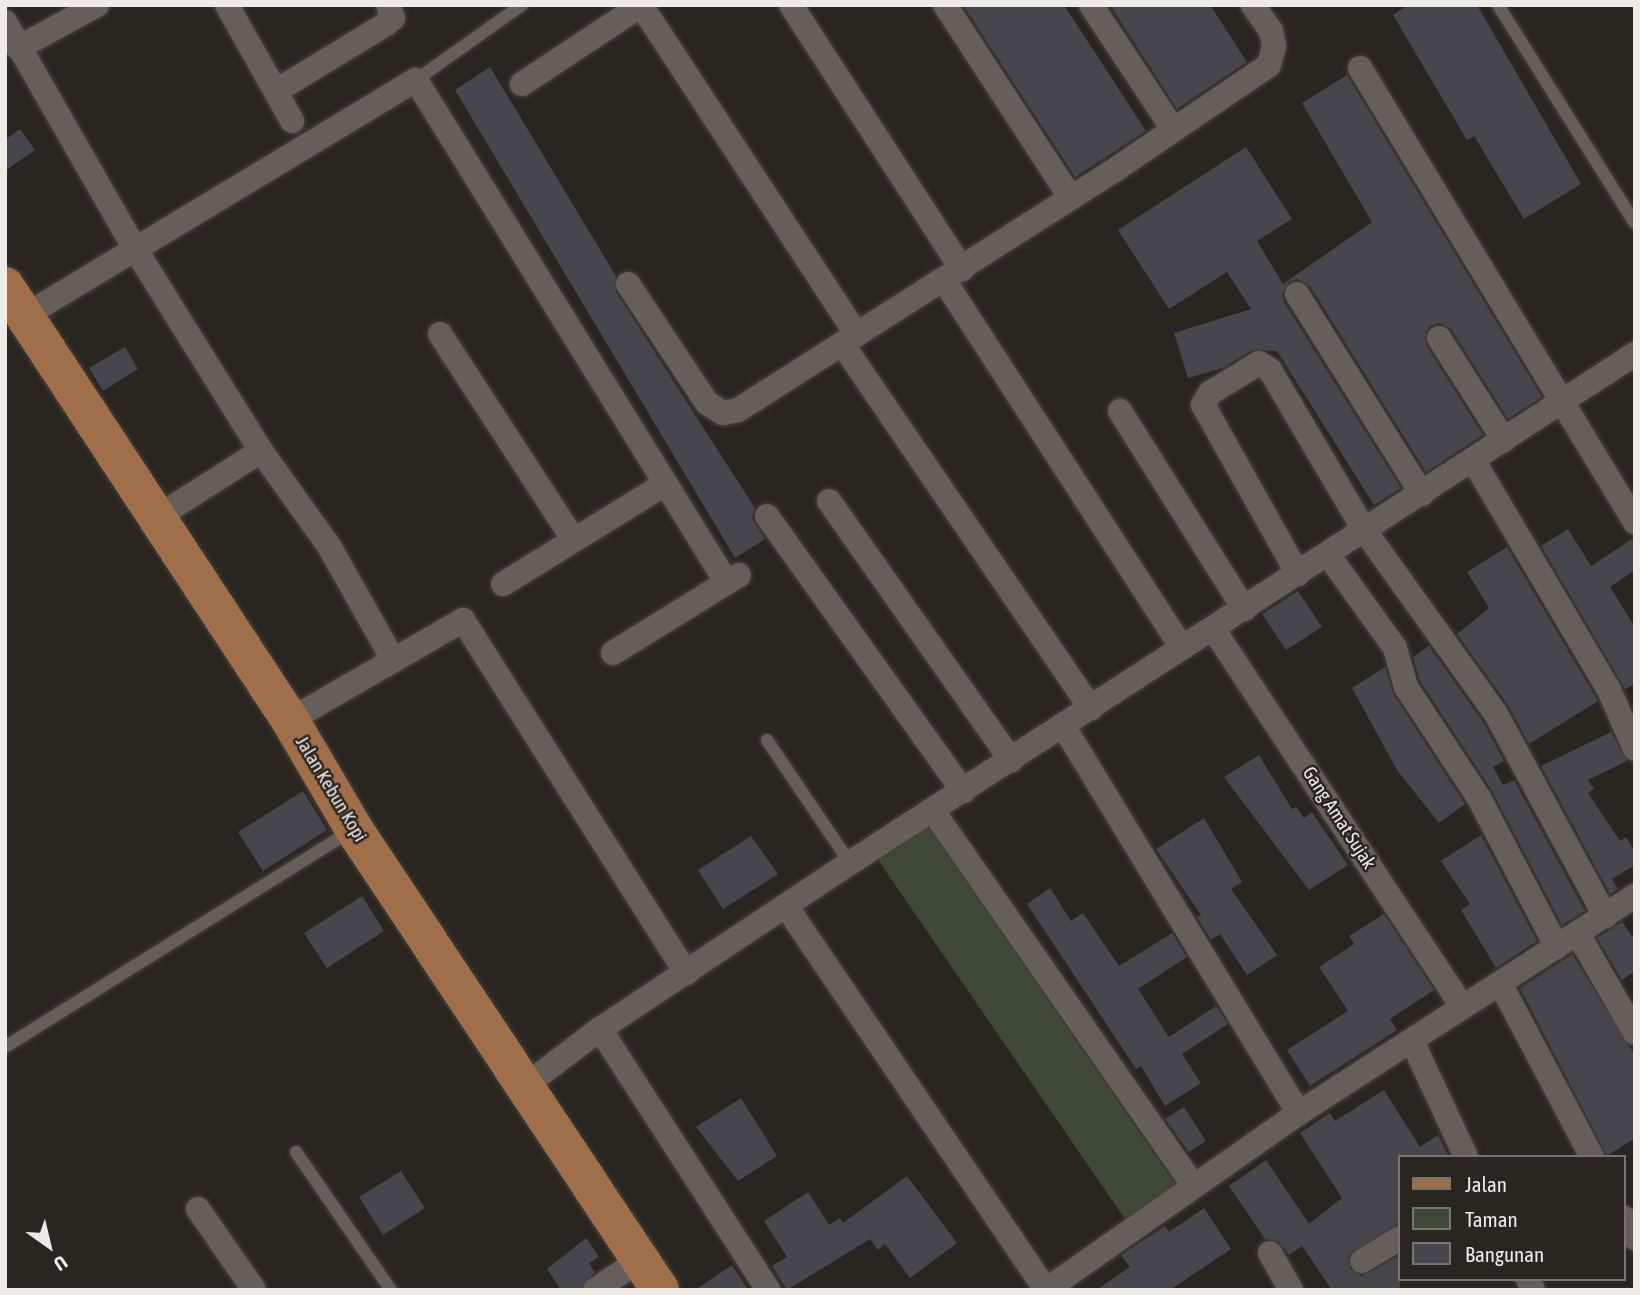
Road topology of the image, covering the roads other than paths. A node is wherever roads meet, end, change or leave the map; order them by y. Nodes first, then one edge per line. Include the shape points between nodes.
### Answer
1 (97, 5) edge
2 (228, 5) edge
3 (388, 5) edge
4 (522, 5) edge
5 (791, 5) edge
6 (946, 5) edge
7 (1091, 5) edge
8 (1253, 5) edge
9 (1498, 5) edge
10 (640, 6) edge
11 (11, 40) edge
12 (1360, 68) dead end
13 (416, 80) junction
14 (522, 84) dead end
15 (276, 91) junction
16 (292, 121) dead end
17 (1173, 129) junction
18 (1070, 197) junction
19 (1635, 223) edge
20 (134, 247) junction
21 (953, 274) junction
22 (628, 284) dead end
23 (1297, 295) dead end
24 (16, 300) edge
25 (440, 334) dead end
26 (1439, 338) dead end
27 (850, 340) junction
28 (1635, 354) edge
29 (1561, 401) junction
30 (1120, 411) dead end
31 (1504, 440) junction
32 (261, 451) junction
33 (1473, 460) junction
34 (663, 485) junction
35 (1422, 494) junction
36 (829, 501) dead end
37 (159, 516) junction
38 (767, 516) dead end
39 (1635, 522) edge
40 (1365, 531) junction
41 (573, 539) junction
42 (1329, 555) junction
43 (1298, 574) junction
44 (502, 584) dead end
45 (1244, 609) junction
46 (1214, 629) junction
47 (1182, 648) junction
48 (613, 653) dead end
49 (392, 658) junction
50 (1091, 709) junction
51 (290, 720) junction
52 (1064, 727) junction
53 (768, 740) dead end
54 (1635, 749) edge
55 (1011, 760) junction
56 (963, 791) junction
57 (933, 811) junction
58 (354, 829) junction
59 (850, 863) junction
60 (1635, 896) edge
61 (786, 906) junction
62 (1605, 916) junction
63 (1567, 940) junction
64 (686, 973) junction
65 (1500, 983) junction
66 (1463, 1007) junction
67 (600, 1029) junction
68 (1635, 1032) edge
69 (1412, 1041) junction
70 (5, 1047) edge
71 (526, 1085) junction
72 (1299, 1113) junction
73 (296, 1153) dead end
74 (1465, 1155) edge
75 (1591, 1155) edge
76 (1194, 1186) junction
77 (198, 1209) dead end
78 (1626, 1222) edge
79 (1635, 1238) edge
80 (1398, 1239) edge
81 (1270, 1253) dead end
82 (1362, 1262) dead end
83 (650, 1275) edge
84 (254, 1290) edge
85 (391, 1290) edge
86 (595, 1290) edge
87 (768, 1290) edge
88 (1046, 1290) edge
89 (1291, 1290) edge

1 - 11 street
2 - 15 street
3 - 15 street via 393,18 386,24
4 - 13 lane
5 - 21 street
6 - 18 street
7 - 17 street
8 - 17 street via 1271,32 1274,46 1269,65
9 - 19 lane
10 - 14 street
10 - 27 street
11 - 20 street
12 - 29 street
13 - 20 street
13 - 34 street
15 - 16 street
17 - 18 street
18 - 21 street
20 - 24 street
20 - 32 street
21 - 27 street
21 - 47 street
22 - 27 street via 707,403 723,412 738,410
23 - 35 street
24 - 37 main road, Jalan Kebun Kopi
25 - 41 street
26 - 31 street
27 - 50 street
28 - 29 street
29 - 31 street
29 - 39 street
30 - 45 street
31 - 33 street
32 - 37 street
32 - 49 street via 311,517
33 - 35 street
33 - 54 street via 1609,690
34 - 41 street
34 - 48 street via 733,579
35 - 40 street
36 - 55 street
37 - 51 main road, Jalan Kebun Kopi
38 - 56 street
40 - 42 street
40 - 43 street via 1267,366 1259,363 1217,388 1205,399 1205,412
40 - 62 street via 1496,714
41 - 44 street
42 - 43 street
42 - 63 street via 1355,597 1383,628 1406,687
43 - 45 street
45 - 46 street
46 - 47 street
46 - 66 street, Gang Amat Sujak
47 - 50 street
49 - 51 street
49 - 64 street via 461,620 466,622
50 - 52 street
51 - 58 main road, Jalan Kebun Kopi
52 - 55 street
52 - 72 street
53 - 59 lane
55 - 56 street
56 - 57 street
57 - 59 street
57 - 76 street
58 - 70 lane
58 - 71 main road, Jalan Kebun Kopi
59 - 61 street
60 - 62 street
61 - 64 street
61 - 88 street
62 - 63 street
63 - 65 street
63 - 68 street
64 - 67 street
65 - 66 street
65 - 75 street
66 - 69 street
67 - 71 street
67 - 87 street
69 - 72 street
69 - 74 street
71 - 83 main road, Jalan Kebun Kopi
72 - 76 street
73 - 85 lane
76 - 88 street
77 - 84 street
78 - 79 street
80 - 82 street
81 - 89 street
83 - 86 street

